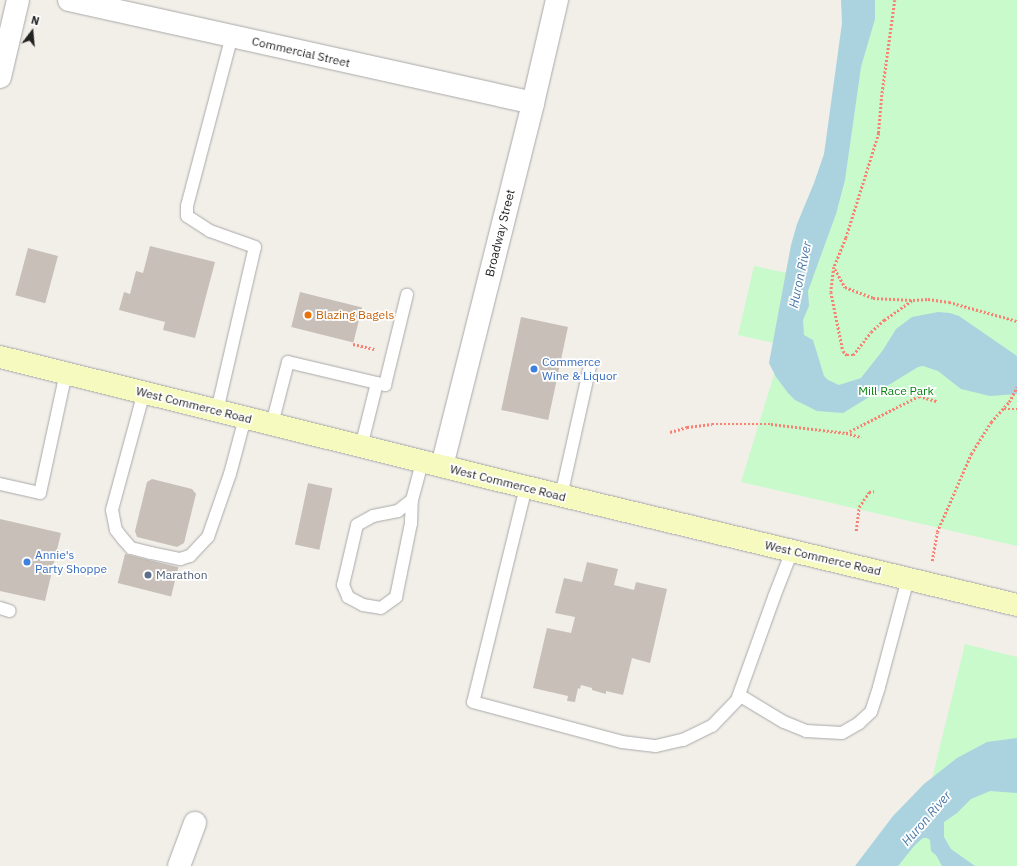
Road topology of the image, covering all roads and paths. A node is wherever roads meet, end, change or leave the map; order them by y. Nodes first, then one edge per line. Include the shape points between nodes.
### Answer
1 (18, 0) edge
2 (69, 0) edge
3 (558, 0) edge
4 (896, 0) edge
5 (232, 36) junction
6 (0, 77) edge
7 (533, 104) junction
8 (834, 267) junction
9 (407, 295) dead end
10 (913, 300) junction
11 (1017, 321) edge
12 (353, 344) dead end
13 (376, 350) dead end
14 (0, 357) edge
15 (590, 366) dead end
16 (66, 373) junction
17 (377, 383) junction
18 (1017, 387) edge
19 (144, 392) junction
20 (937, 401) dead end
21 (1003, 409) junction
22 (1017, 409) edge
23 (217, 410) junction
24 (245, 418) junction
25 (272, 424) junction
26 (670, 432) dead end
27 (846, 433) junction
28 (862, 437) dead end
29 (361, 446) junction
30 (432, 464) junction
31 (0, 484) edge
32 (526, 487) junction
33 (874, 490) dead end
34 (561, 496) junction
35 (412, 500) junction
36 (856, 531) dead end
37 (792, 551) junction
38 (918, 581) junction
39 (1017, 605) edge
40 (739, 696) junction
41 (195, 823) dead end
42 (179, 866) edge

1 - 6 street
2 - 5 street, Commercial Street
3 - 7 street, Broadway Street
4 - 8 path via 879,133 846,238
5 - 7 street, Commercial Street
5 - 23 lane via 187,206 187,216 210,231 255,247
7 - 30 street, Broadway Street
8 - 10 path via 845,287 873,298
8 - 10 path via 831,292 834,314 843,351 847,355 853,355 884,320
9 - 17 lane via 385,385
10 - 11 path via 949,302
12 - 13 path
14 - 16 main road, West Commerce Road
15 - 34 lane
16 - 19 main road, West Commerce Road
16 - 31 lane via 40,493
17 - 25 lane via 288,362
17 - 29 lane
18 - 21 path via 1010,402
19 - 23 main road, West Commerce Road
19 - 24 lane via 112,510 116,530 131,548 180,559 190,556 208,537 230,474
20 - 27 path via 919,396
21 - 22 path
21 - 38 path via 991,422 971,454 936,532
23 - 24 main road, West Commerce Road
24 - 25 main road, West Commerce Road
25 - 29 main road, West Commerce Road
26 - 27 path via 712,424 770,424
27 - 28 path
29 - 30 main road, West Commerce Road
30 - 32 main road, West Commerce Road
30 - 35 lane
32 - 34 main road, West Commerce Road
32 - 40 lane via 473,702 622,742 656,746 682,740 712,726
33 - 36 path via 869,492 859,507
34 - 37 main road, West Commerce Road
35 - 35 lane via 411,523 396,597 381,608 363,605 348,597 343,585 357,525 373,516 398,511
37 - 38 main road, West Commerce Road
37 - 40 lane
38 - 39 main road, West Commerce Road
38 - 40 lane via 871,712 859,723 842,733 806,731 784,722
41 - 42 street

